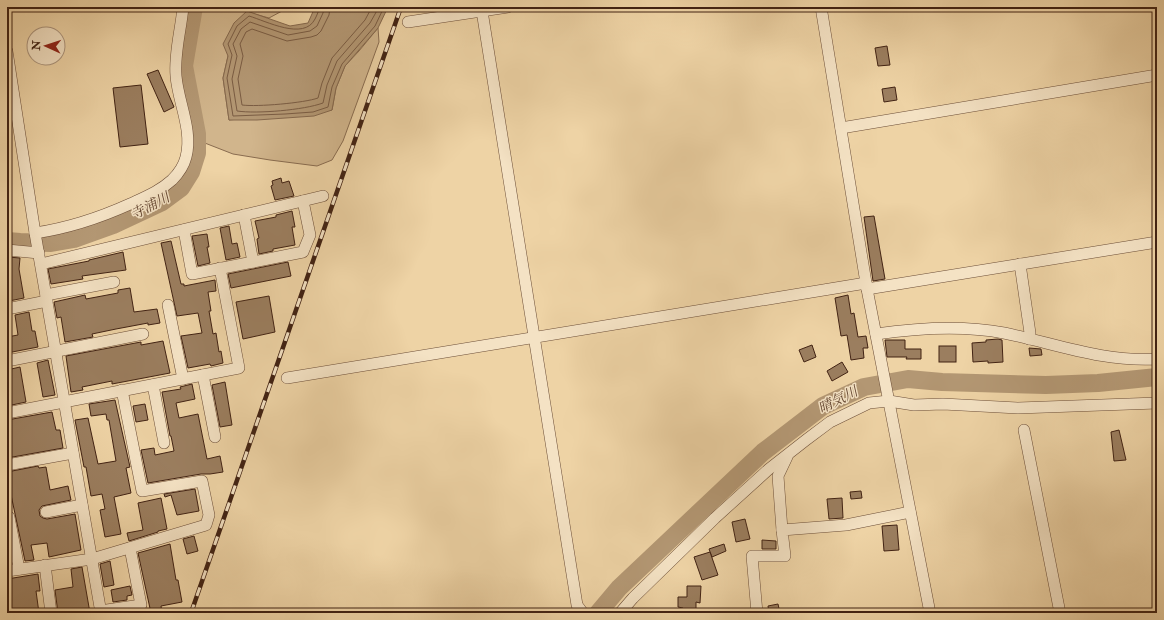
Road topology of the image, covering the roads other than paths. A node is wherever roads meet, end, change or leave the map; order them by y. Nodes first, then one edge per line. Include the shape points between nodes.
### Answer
1 (183, 7) edge
2 (508, 7) edge
3 (821, 7) edge
4 (482, 11) junction
5 (408, 22) dead end
6 (7, 51) edge
7 (1157, 75) edge
8 (10, 88) edge
9 (841, 128) junction
10 (323, 196) dead end
11 (303, 201) junction
12 (244, 215) junction
13 (184, 230) junction
14 (35, 233) junction
15 (1157, 242) edge
16 (7, 250) edge
17 (40, 259) junction
18 (253, 262) junction
19 (1020, 264) junction
20 (220, 268) junction
21 (114, 282) dead end
22 (867, 286) junction
23 (46, 298) junction
24 (168, 305) dead end
25 (7, 308) edge
26 (143, 334) dead end
27 (876, 334) junction
28 (534, 338) junction
29 (1029, 339) junction
30 (56, 351) junction
31 (1157, 359) edge
32 (7, 360) edge
33 (203, 375) junction
34 (287, 378) dead end
35 (183, 379) junction
36 (153, 385) junction
37 (122, 390) junction
38 (65, 401) junction
39 (889, 401) junction
40 (1157, 403) edge
41 (7, 413) edge
42 (1024, 430) dead end
43 (215, 437) dead end
44 (164, 443) dead end
45 (74, 453) junction
46 (789, 453) junction
47 (7, 465) edge
48 (82, 505) junction
49 (46, 512) dead end
50 (910, 512) junction
51 (9, 517) dead end
52 (782, 530) junction
53 (130, 548) junction
54 (92, 559) junction
55 (45, 565) junction
56 (19, 569) junction
57 (7, 571) edge
58 (581, 611) edge
59 (101, 612) edge
60 (51, 613) edge
61 (620, 613) edge
62 (757, 613) edge
63 (930, 613) edge
64 (1060, 613) edge

1 - 14 street via 175,60 187,138 182,168 172,180 154,193 103,216 68,227
2 - 4 street
3 - 9 street
4 - 5 street
4 - 28 street
6 - 8 street
7 - 9 street
8 - 14 street
9 - 22 street
10 - 11 street
11 - 12 street
11 - 18 street via 310,235 303,252
12 - 13 street
12 - 18 street
13 - 17 street
13 - 20 street via 192,274
14 - 17 street
15 - 19 street
16 - 17 street
17 - 23 street
18 - 20 street
19 - 22 street
19 - 29 street
20 - 33 street via 239,368
21 - 23 street
22 - 27 street
22 - 28 street
23 - 25 street
23 - 30 street
24 - 35 street
26 - 30 street
27 - 29 street via 941,328 980,330
27 - 39 street
28 - 34 street
28 - 58 street via 577,605
29 - 31 street via 1098,356
30 - 32 street
30 - 38 street
33 - 35 street
33 - 43 street
35 - 36 street
36 - 37 street
36 - 44 street
37 - 38 street
37 - 53 street via 142,491 202,481 209,515 206,525
38 - 41 street
38 - 45 street
39 - 40 street via 914,405 1018,408
39 - 46 street via 869,403 830,422
39 - 50 street
42 - 64 street
45 - 47 street
45 - 48 street
46 - 52 street via 778,476
46 - 61 street via 715,518
48 - 49 street
48 - 54 street
50 - 52 street via 846,525
50 - 63 street
51 - 56 street
52 - 62 street via 785,556 752,556
53 - 54 street
53 - 59 street via 141,605
54 - 55 street
54 - 59 street
55 - 56 street
55 - 60 street
56 - 57 street

